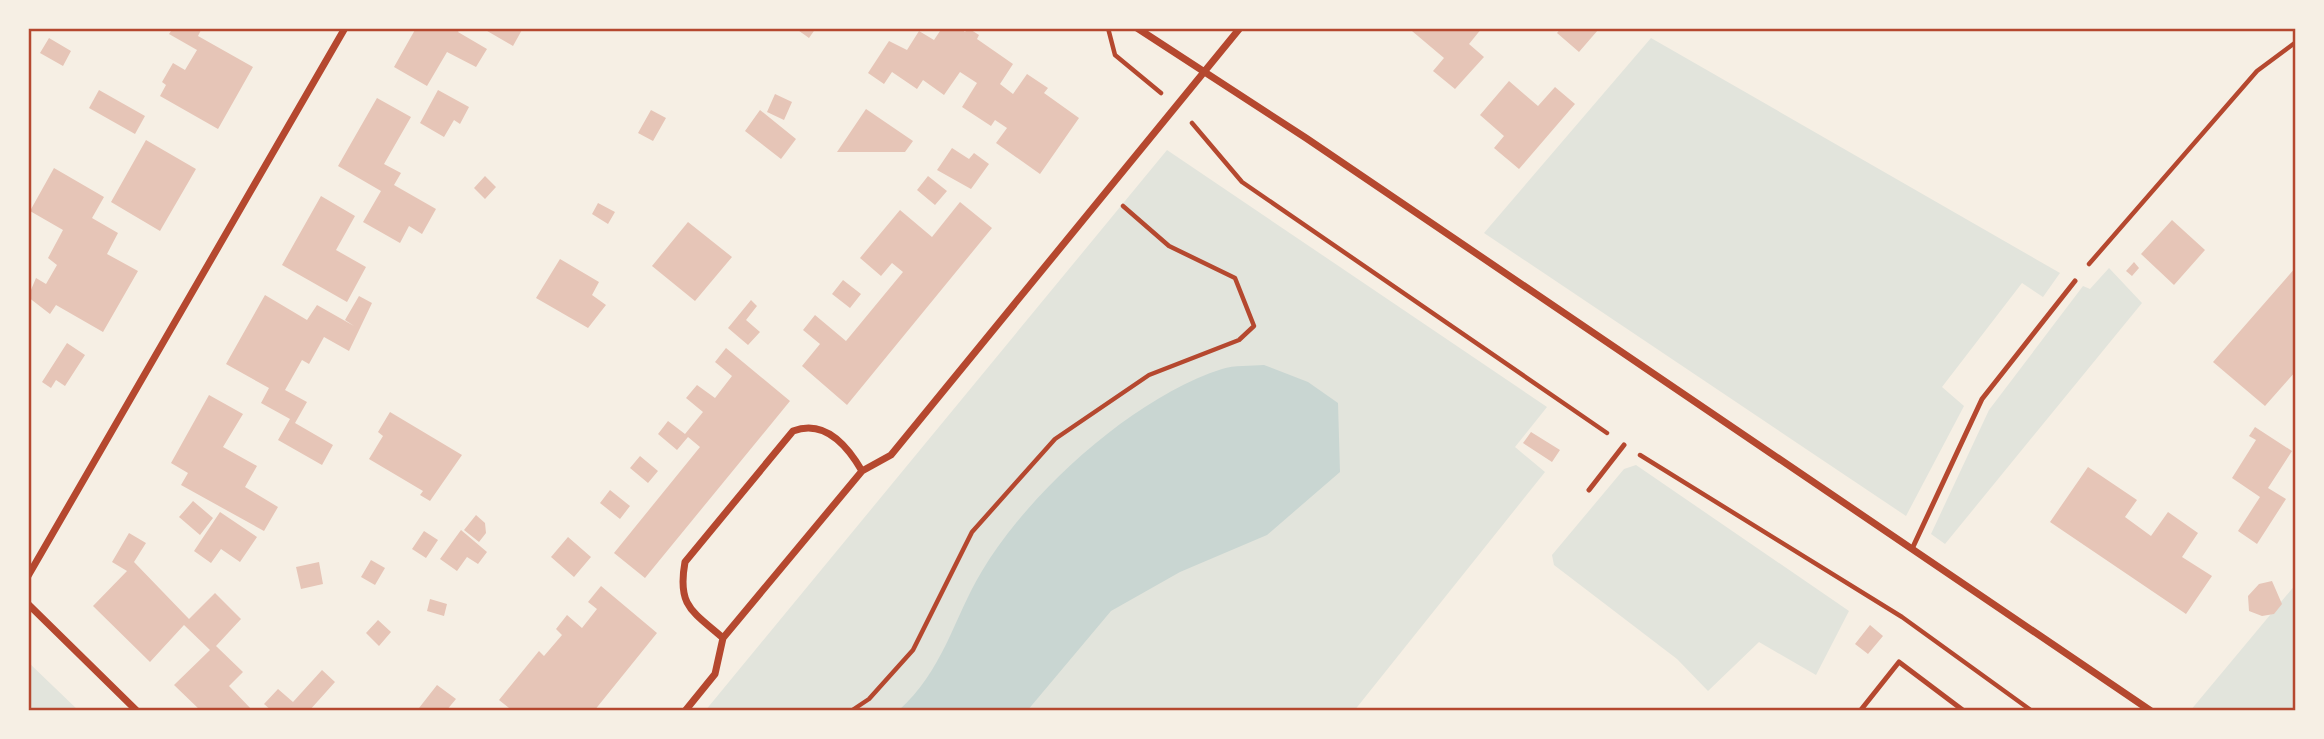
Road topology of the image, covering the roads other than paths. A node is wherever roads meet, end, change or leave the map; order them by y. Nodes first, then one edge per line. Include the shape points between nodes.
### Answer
1 (345, 28) edge
2 (1137, 28) edge
3 (1240, 28) edge
4 (1203, 72) junction
5 (2075, 281) road end
6 (1624, 445) road end
7 (862, 471) junction
8 (1589, 490) dead end
9 (1912, 549) junction
10 (28, 576) edge
11 (28, 604) edge
12 (723, 638) junction
13 (136, 711) edge
14 (685, 711) edge
15 (1860, 711) edge
16 (1964, 711) edge
17 (2151, 711) edge

1 - 10 street
2 - 4 street
3 - 4 street
4 - 7 street via 891,455
4 - 9 street
5 - 9 lane via 1982,399
6 - 8 lane
7 - 12 street
7 - 12 street via 853,455 824,430 808,426 793,431 685,562 681,583 685,605
9 - 17 street
11 - 13 street
12 - 14 street via 715,674
15 - 16 lane via 1899,662

